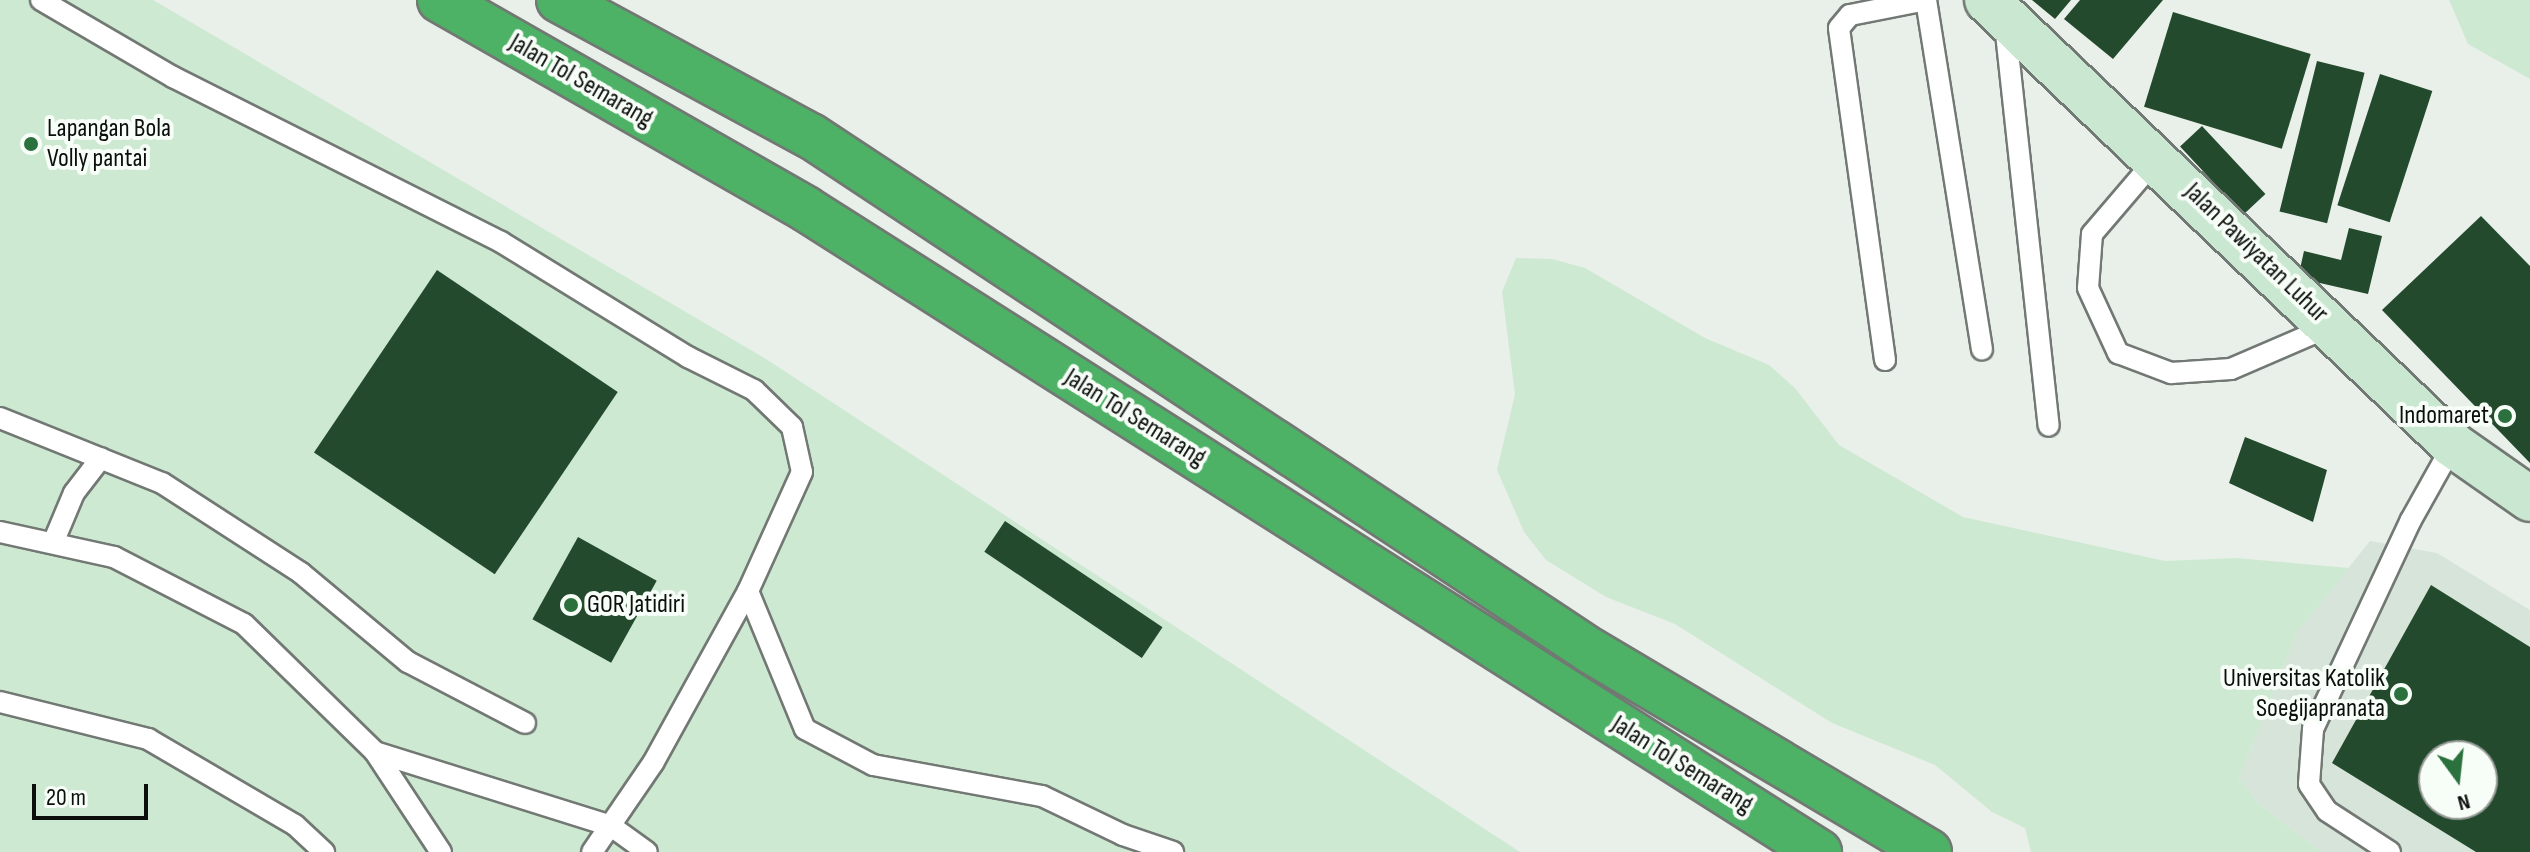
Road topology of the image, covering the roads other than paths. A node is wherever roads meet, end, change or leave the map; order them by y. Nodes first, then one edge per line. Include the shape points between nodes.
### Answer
1 (41, 0) edge
2 (440, 0) edge
3 (559, 0) edge
4 (1926, 0) edge
5 (1996, 8) edge
6 (2157, 157) junction
7 (2331, 326) junction
8 (1982, 350) dead end
9 (1885, 360) dead end
10 (0, 418) edge
11 (2049, 426) dead end
12 (2453, 445) junction
13 (101, 458) junction
14 (2530, 499) edge
15 (0, 532) edge
16 (53, 543) junction
17 (748, 591) junction
18 (0, 702) edge
19 (525, 723) dead end
20 (375, 752) junction
21 (611, 826) junction
22 (324, 852) edge
23 (441, 852) edge
24 (592, 852) edge
25 (647, 852) edge
26 (1173, 852) edge
27 (1819, 852) edge
28 (1929, 852) edge
29 (2390, 852) edge

1 - 17 lane via 173,77 501,242 688,357 754,390 792,427 802,472
2 - 27 highway, Jalan Tol Semarang via 820,218
3 - 28 highway, Jalan Tol Semarang via 811,136 1591,651
4 - 8 lane
4 - 9 lane via 1850,15 1839,28
5 - 6 main road, Jalan Pawiyatan Luhur
5 - 11 lane
6 - 7 main road, Jalan Pawiyatan Luhur
6 - 7 lane via 2092,234 2088,288 2118,353 2171,373 2231,369
7 - 12 main road, Jalan Pawiyatan Luhur
10 - 13 lane
12 - 14 main road, Jalan Pawiyatan Luhur
12 - 29 lane via 2411,520 2313,729 2309,784 2327,811
13 - 16 lane via 74,493
13 - 19 lane via 162,483 301,573 408,662
15 - 16 lane
16 - 20 lane via 114,557 244,624
17 - 21 lane via 653,763
17 - 26 lane via 805,729 873,765 1042,796 1123,835
18 - 22 lane via 148,739 295,825
20 - 21 lane
20 - 23 lane
21 - 24 lane
21 - 25 lane

